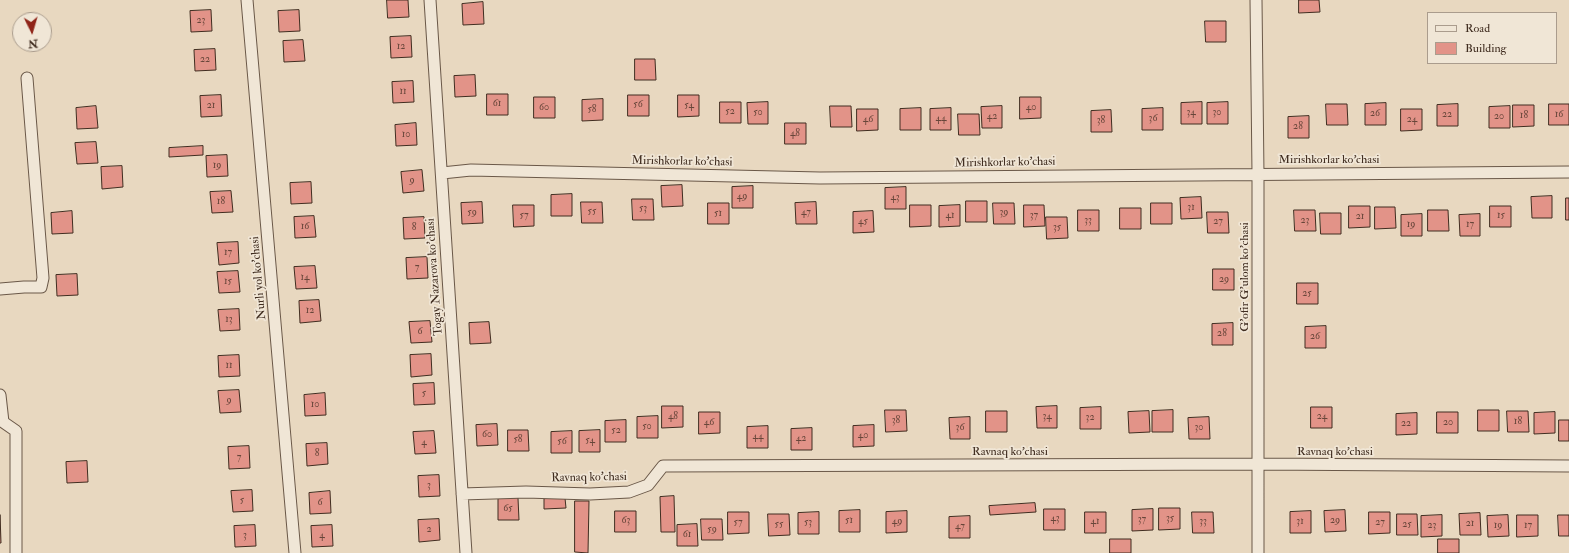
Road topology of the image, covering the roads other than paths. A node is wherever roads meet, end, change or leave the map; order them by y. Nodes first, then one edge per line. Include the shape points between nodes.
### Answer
1 (247, 0) edge
2 (430, 0) edge
3 (1256, 0) edge
4 (27, 78) dead end
5 (442, 172) junction
6 (1569, 172) edge
7 (1258, 174) junction
8 (0, 288) edge
9 (0, 395) edge
10 (1, 422) edge
11 (1259, 464) junction
12 (1569, 466) edge
13 (462, 494) junction
14 (16, 553) edge
15 (295, 553) edge
16 (466, 553) edge
17 (1258, 553) edge

1 - 15 street, Nurli yol ko'chasi
2 - 5 street, Togay Nazarova ko'chasi
3 - 7 street, G'ofir G'ulom ko'chasi
4 - 8 street via 44,278 41,288
5 - 7 street, Mirishkorlar ko'chasi via 471,170 820,178
5 - 13 street, Togay Nazarova ko'chasi
6 - 7 street, Mirishkorlar ko'chasi
7 - 11 street, G'ofir G'ulom ko'chasi
9 - 10 street
10 - 14 street via 16,431
11 - 12 street, Ravnaq ko'chasi
11 - 13 street, Ravnaq ko'chasi via 663,466 648,484 629,492
11 - 17 street, G'ofir G'ulom ko'chasi
13 - 16 street, Togay Nazarova ko'chasi

